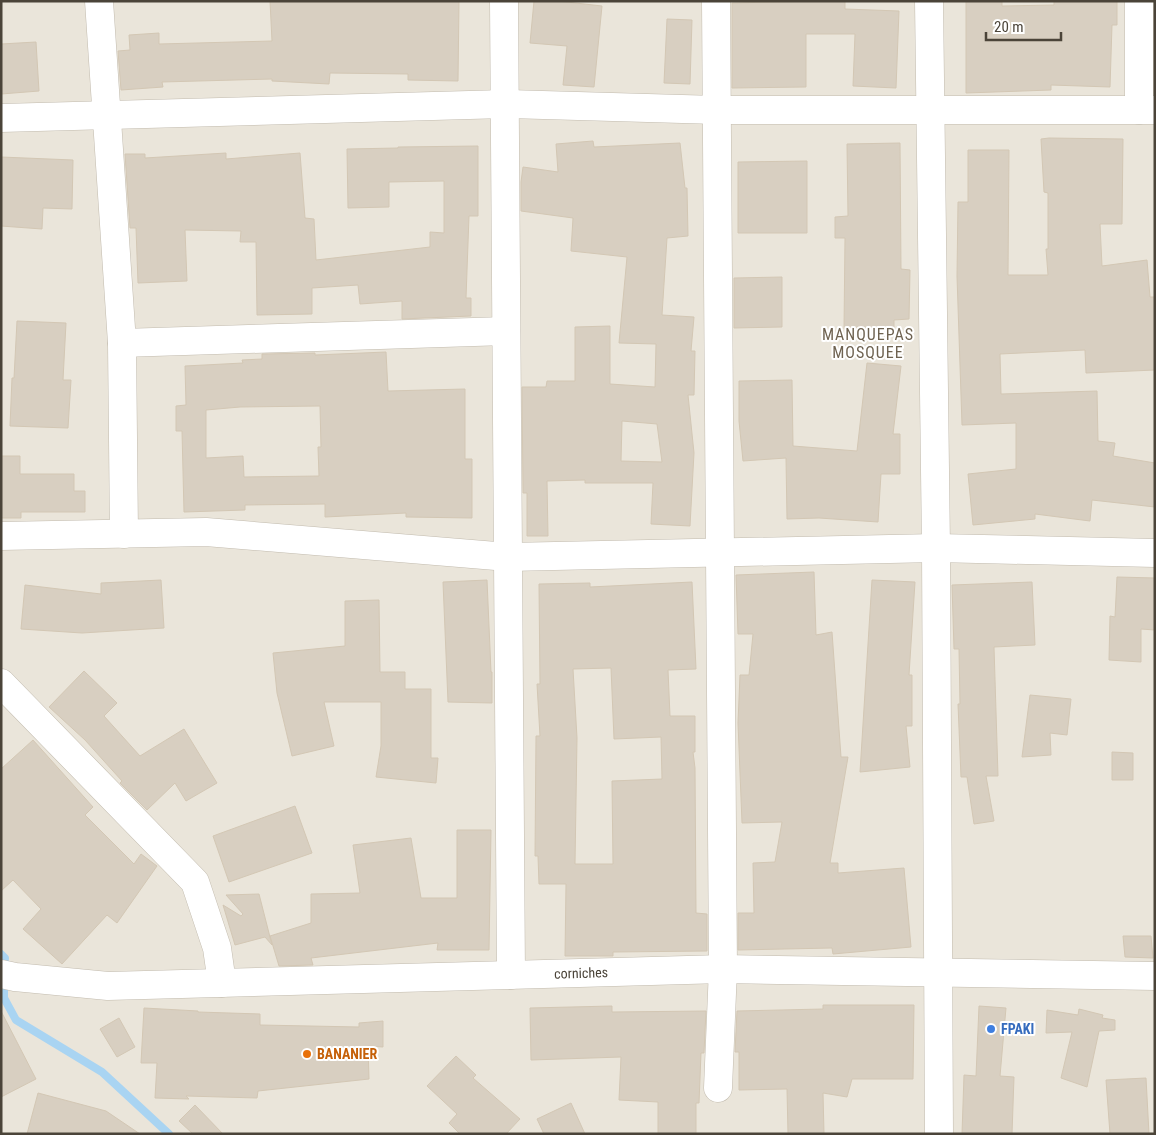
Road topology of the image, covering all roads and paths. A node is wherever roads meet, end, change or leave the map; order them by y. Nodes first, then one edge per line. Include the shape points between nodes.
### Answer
1 (99, 1) edge
2 (504, 1) edge
3 (716, 1) edge
4 (929, 1) edge
5 (1139, 1) edge
6 (505, 104) junction
7 (716, 110) junction
8 (1147, 110) edge
9 (931, 111) junction
10 (107, 115) junction
11 (1, 118) edge
12 (506, 331) junction
13 (122, 343) junction
14 (124, 534) junction
15 (1, 536) edge
16 (936, 548) junction
17 (720, 552) junction
18 (1155, 553) edge
19 (508, 557) junction
20 (1, 683) edge
21 (723, 970) junction
22 (939, 973) junction
23 (8, 975) edge
24 (511, 975) junction
25 (1155, 976) edge
26 (222, 983) junction
27 (718, 1088) dead end
28 (939, 1134) edge

1 - 10 street
2 - 6 street
3 - 7 street
4 - 9 street
5 - 8 street
6 - 7 street
6 - 10 street
6 - 12 street
7 - 9 street
7 - 17 street
8 - 9 street
9 - 16 street
10 - 11 street
10 - 13 street
12 - 13 street
12 - 19 street
13 - 14 street
14 - 15 street
14 - 19 street via 206,532
16 - 17 street
16 - 18 street
16 - 22 street
17 - 19 street
17 - 21 street
19 - 24 street
20 - 26 street via 195,882 217,948
21 - 22 street, corniches
21 - 24 street, corniches
21 - 27 street
22 - 25 street, corniches
22 - 28 street
23 - 26 street, corniches via 108,986
24 - 26 street, corniches

